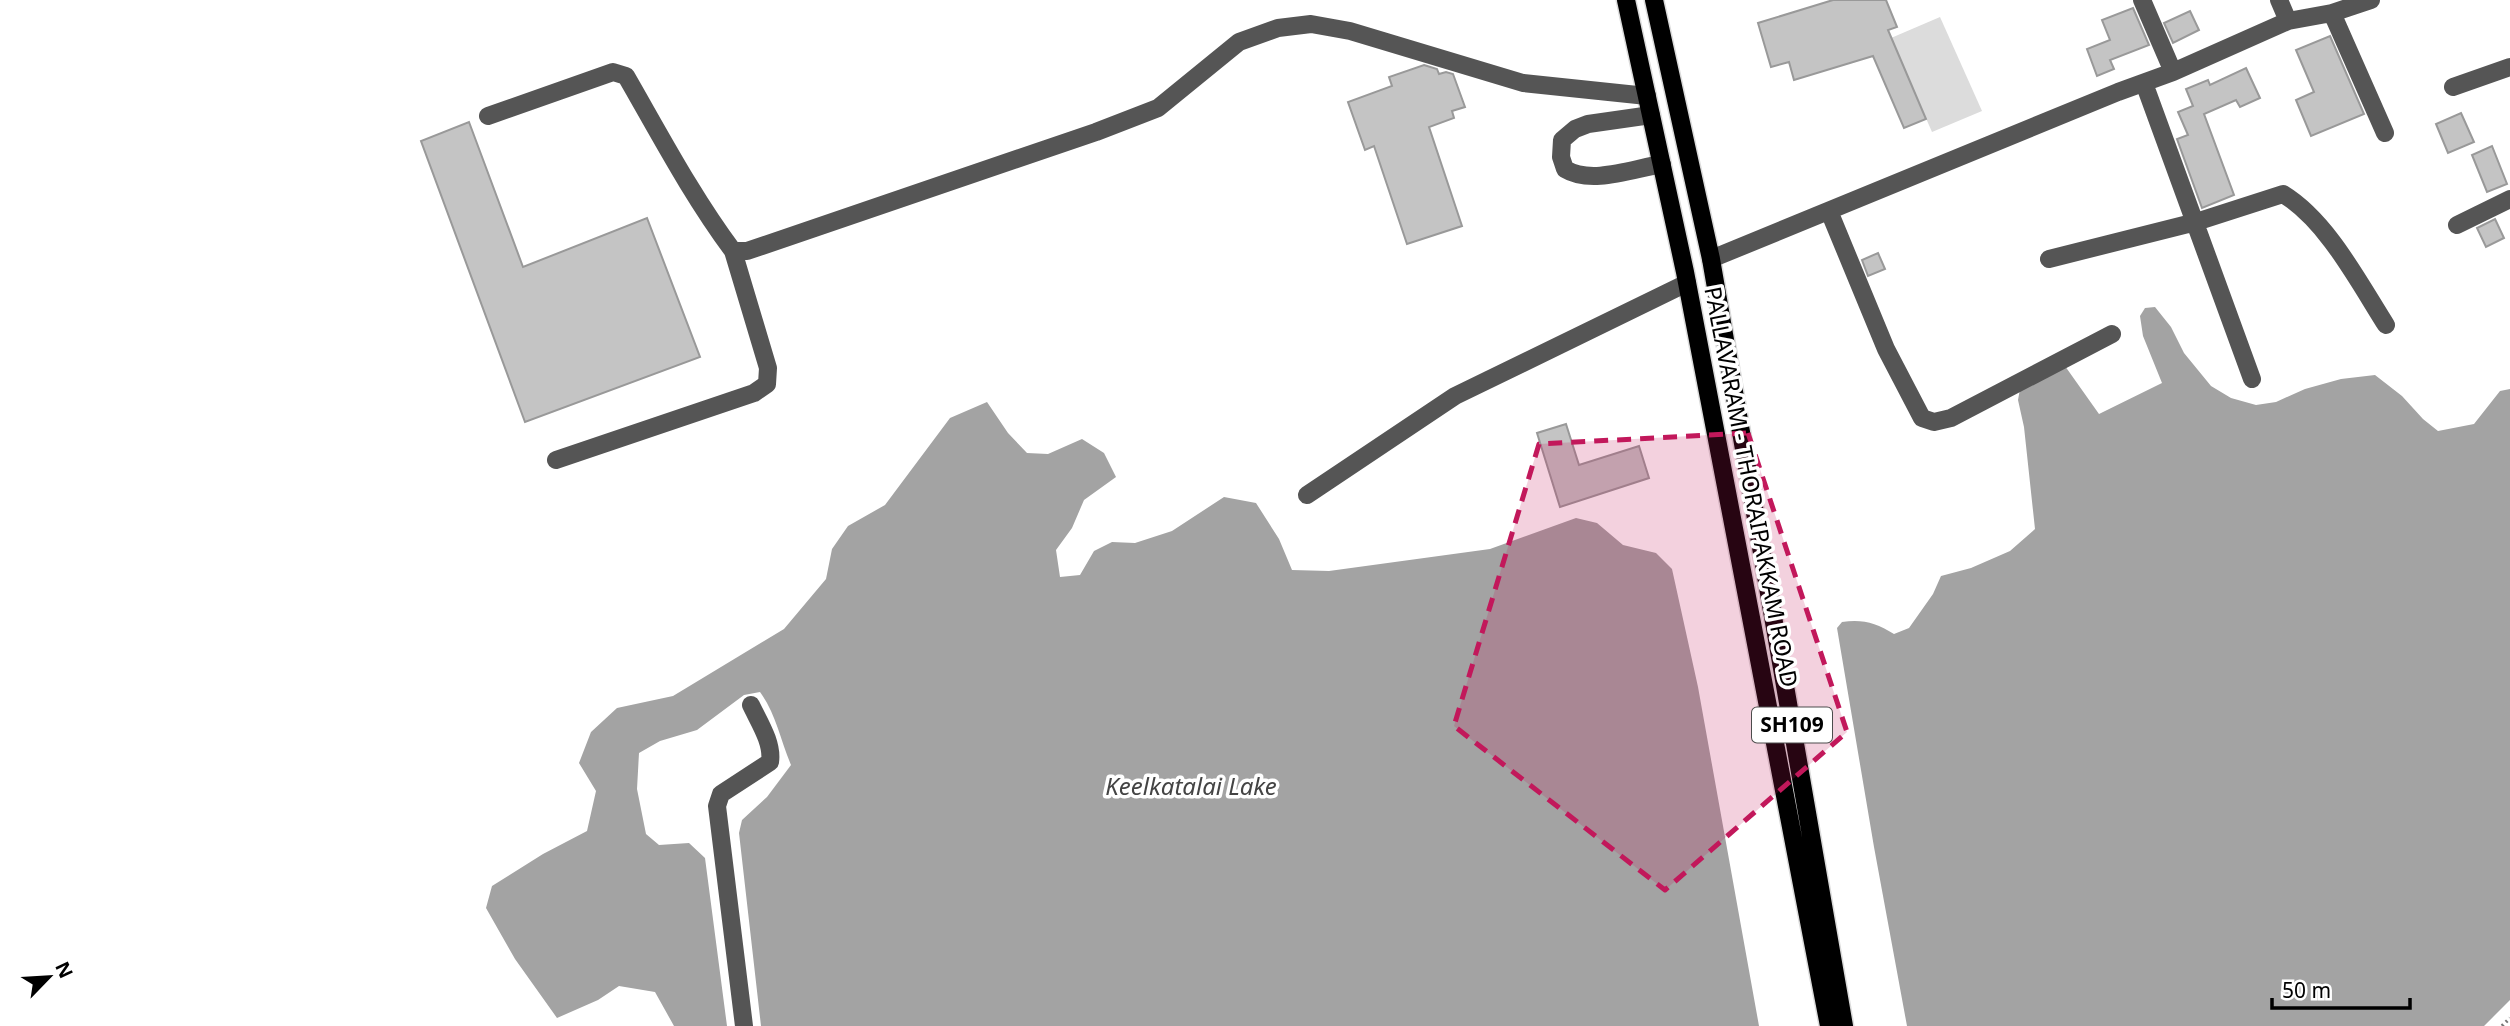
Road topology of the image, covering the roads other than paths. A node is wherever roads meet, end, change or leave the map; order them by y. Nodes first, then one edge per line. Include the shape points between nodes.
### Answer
1 (1626, 0) edge
2 (1654, 0) edge
3 (2142, 0) edge
4 (2279, 0) edge
5 (2371, 0) edge
6 (2332, 13) junction
7 (2288, 21) junction
8 (2510, 67) edge
9 (2173, 72) junction
10 (2144, 83) junction
11 (2453, 87) dead end
12 (1647, 96) junction
13 (488, 116) dead end
14 (1651, 116) junction
15 (2385, 133) dead end
16 (1662, 164) junction
17 (2510, 200) edge
18 (1829, 211) junction
19 (2196, 222) junction
20 (2456, 225) dead end
21 (733, 251) junction
22 (1711, 259) junction
23 (2049, 259) dead end
24 (1687, 283) junction
25 (2386, 325) dead end
26 (2112, 334) dead end
27 (2252, 379) dead end
28 (556, 460) dead end
29 (1307, 495) dead end
30 (751, 705) dead end
31 (744, 1026) edge
32 (1829, 1026) edge
33 (1844, 1026) edge

1 - 12 main road, PALLAVARAM - THORAIPAKKAM ROAD / SH109
2 - 22 main road, PALLAVARAM - THORAIPAKKAM ROAD / SH109
3 - 9 street
4 - 7 street
5 - 6 street
6 - 7 street
6 - 15 street
7 - 9 street
8 - 11 street
9 - 10 street
10 - 18 street
10 - 19 street
12 - 14 main road, PALLAVARAM - THORAIPAKKAM ROAD / SH109
12 - 21 street via 1523,83 1350,31 1311,24 1279,28 1239,42 1158,108 759,248
13 - 21 street via 613,72 626,76
14 - 16 main road, PALLAVARAM - THORAIPAKKAM ROAD / SH109
14 - 16 street via 1575,129 1562,140 1561,157 1565,169 1576,176
16 - 24 main road, PALLAVARAM - THORAIPAKKAM ROAD / SH109
17 - 20 street
18 - 22 street
18 - 26 street via 1886,349 1922,418 1934,422 1951,418
19 - 23 street
19 - 25 street via 2283,194 2299,204 2342,255
19 - 27 street
21 - 28 street via 768,368 766,384 754,393
22 - 33 main road, PALLAVARAM - THORAIPAKKAM ROAD / SH109
24 - 29 street via 1455,396
24 - 32 main road, PALLAVARAM - THORAIPAKKAM ROAD / SH109
30 - 31 street via 768,742 770,762 721,794 717,806

